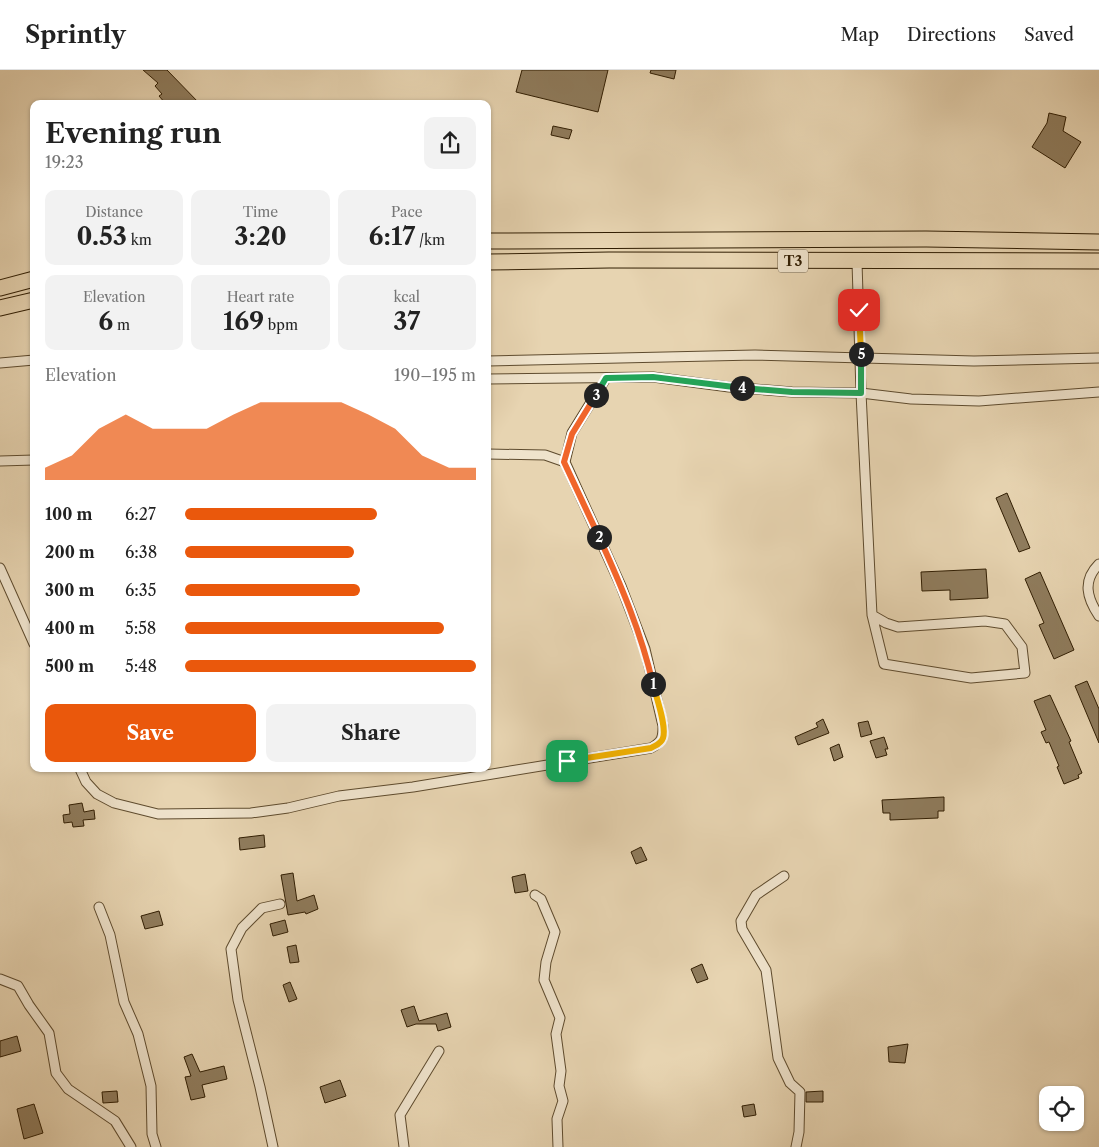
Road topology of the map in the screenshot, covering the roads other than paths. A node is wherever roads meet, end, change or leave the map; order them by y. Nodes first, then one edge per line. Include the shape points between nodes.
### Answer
1 (491, 240) edge
2 (1099, 242) edge
3 (1099, 261) edge
4 (491, 262) edge
5 (857, 262) junction
6 (30, 280) edge
7 (0, 288) edge
8 (30, 301) edge
9 (0, 308) edge
10 (861, 358) junction
11 (1099, 358) edge
12 (30, 360) edge
13 (491, 361) edge
14 (0, 363) edge
15 (606, 378) junction
16 (491, 379) edge
17 (1099, 392) edge
18 (861, 393) junction
19 (491, 454) edge
20 (30, 460) edge
21 (0, 461) edge
22 (564, 462) junction
23 (1099, 564) edge
24 (0, 568) edge
25 (872, 615) junction
26 (1099, 616) edge
27 (30, 635) edge
28 (81, 772) edge
29 (784, 876) dead end
30 (535, 895) dead end
31 (280, 904) dead end
32 (99, 907) dead end
33 (0, 978) edge
34 (439, 1051) dead end
35 (131, 1147) edge
36 (156, 1147) edge
37 (273, 1147) edge
38 (404, 1147) edge
39 (558, 1147) edge
40 (796, 1147) edge

1 - 2 highway, T3
3 - 5 highway, T3
4 - 5 highway, T3
5 - 10 street
6 - 7 highway
8 - 9 highway
10 - 11 street via 974,361
10 - 13 street via 755,355
10 - 18 street
12 - 14 street
15 - 16 street
15 - 18 street via 653,377 792,392
15 - 22 street via 572,434
17 - 18 street via 979,401 911,399
18 - 25 street
19 - 22 street via 546,455
20 - 21 street
22 - 28 street via 621,586 645,649 664,726 664,737 660,743 651,748 339,796 251,813 158,814 114,803 97,794
23 - 26 street via 1087,585
24 - 27 street
25 - 25 street via 884,664 971,678 1025,673 1022,647 1005,624 985,621 898,627
29 - 40 street via 756,895 741,921 742,929 766,970 778,1058 790,1083 800,1092
30 - 39 street via 541,899 555,932 544,980 560,1018 556,1034 563,1101 557,1119
31 - 37 street via 262,908 242,928 231,949 238,1000
32 - 36 street via 151,1086 152,1134
33 - 35 street via 18,986 28,1006 49,1033 56,1073 68,1089 115,1121
34 - 38 street via 400,1115

